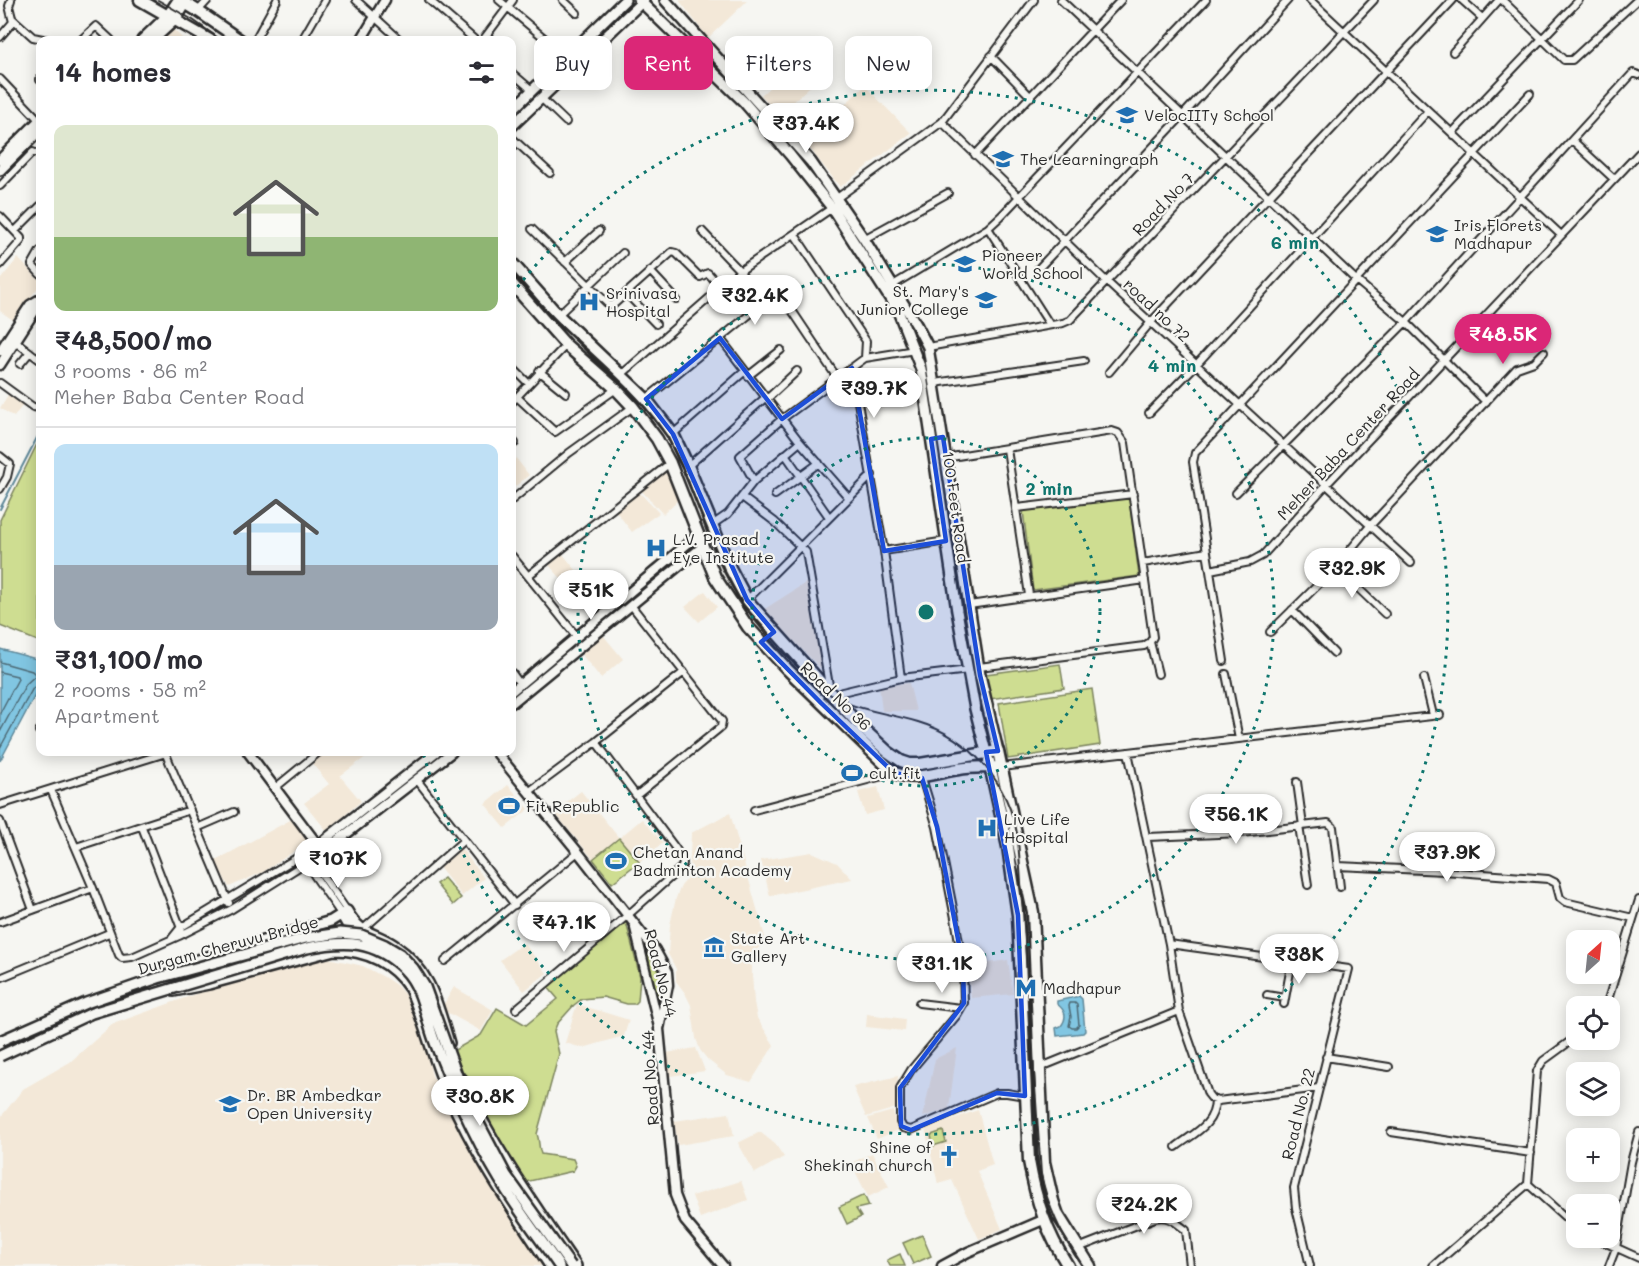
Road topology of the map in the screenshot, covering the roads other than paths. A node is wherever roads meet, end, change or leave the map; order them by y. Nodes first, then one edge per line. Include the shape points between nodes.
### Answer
1 (11, 0) edge
2 (141, 0) edge
3 (208, 0) edge
4 (277, 0) edge
5 (325, 0) edge
6 (356, 0) edge
7 (385, 0) edge
8 (429, 0) edge
9 (499, 0) edge
10 (513, 0) edge
11 (563, 0) edge
12 (625, 0) edge
13 (665, 0) edge
14 (1034, 0) edge
15 (1061, 0) edge
16 (1120, 0) edge
17 (1206, 0) edge
18 (1288, 0) edge
19 (1310, 0) edge
20 (1374, 0) edge
21 (1453, 0) edge
22 (1462, 0) edge
23 (1500, 0) edge
24 (1579, 0) edge
25 (181, 1) edge
26 (641, 1) edge
27 (1637, 2) edge
28 (507, 8) junction
29 (198, 10) junction
30 (577, 13) dead end
31 (172, 17) junction
32 (374, 18) junction
33 (1482, 18) junction
34 (13, 19) junction
35 (1092, 29) junction
36 (1343, 31) junction
37 (85, 36) edge
38 (107, 36) edge
39 (147, 36) edge
40 (156, 36) edge
41 (203, 36) edge
42 (234, 36) edge
43 (257, 36) edge
44 (304, 36) edge
45 (363, 36) edge
46 (395, 36) edge
47 (470, 36) edge
48 (486, 36) edge
49 (541, 36) edge
50 (588, 36) edge
51 (0, 37) edge
52 (36, 38) edge
53 (1542, 38) junction
54 (1452, 52) dead end
55 (991, 56) junction
56 (1386, 71) junction
57 (1137, 72) junction
58 (1639, 75) edge
59 (516, 76) edge
60 (0, 79) edge
61 (532, 90) joint
62 (1530, 94) dead end
63 (1031, 97) junction
64 (541, 98) junction
65 (516, 106) edge
66 (1428, 111) junction
67 (1183, 115) junction
68 (36, 117) edge
69 (516, 122) edge
70 (566, 122) dead end
71 (942, 122) junction
72 (36, 125) edge
73 (1452, 133) junction
74 (36, 134) edge
75 (1572, 140) junction
76 (516, 142) edge
77 (23, 147) junction
78 (36, 153) edge
79 (1639, 153) edge
80 (31, 155) junction
81 (975, 155) junction
82 (1475, 155) junction
83 (1227, 157) junction
84 (0, 159) edge
85 (0, 170) edge
86 (550, 173) dead end
87 (1614, 179) junction
88 (0, 186) edge
89 (948, 193) dead end
90 (1269, 197) junction
91 (837, 198) junction
92 (1021, 198) junction
93 (1520, 198) junction
94 (832, 208) junction
95 (36, 210) edge
96 (0, 216) edge
97 (988, 228) junction
98 (532, 229) dead end
99 (15, 231) junction
100 (599, 231) dead end
101 (702, 231) dead end
102 (795, 235) junction
103 (1561, 235) junction
104 (1312, 238) junction
105 (864, 239) junction
106 (1064, 240) junction
107 (622, 253) dead end
108 (565, 262) junction
109 (0, 265) edge
110 (516, 268) edge
111 (1038, 269) dead end
112 (650, 271) junction
113 (741, 271) junction
114 (1356, 280) junction
115 (715, 281) dead end
116 (1107, 282) junction
117 (893, 285) junction
118 (588, 286) junction
119 (516, 289) edge
120 (626, 293) junction
121 (676, 299) dead end
122 (36, 301) edge
123 (789, 306) dead end
124 (36, 309) edge
125 (558, 315) junction
126 (1151, 322) junction
127 (1406, 322) junction
128 (656, 324) dead end
129 (1050, 325) junction
130 (720, 338) junction
131 (12, 339) junction
132 (566, 345) junction
133 (928, 347) junction
134 (781, 350) dead end
135 (915, 350) junction
136 (0, 351) edge
137 (30, 352) junction
138 (1544, 352) dead end
139 (36, 357) edge
140 (865, 358) junction
141 (1445, 360) junction
142 (1084, 361) dead end
143 (0, 364) edge
144 (20, 364) dead end
145 (1196, 364) junction
146 (852, 368) junction
147 (516, 371) edge
148 (539, 371) junction
149 (797, 371) dead end
150 (1109, 372) dead end
151 (747, 373) junction
152 (621, 375) junction
153 (838, 379) junction
154 (0, 383) edge
155 (528, 383) junction
156 (935, 383) junction
157 (616, 389) junction
158 (566, 393) dead end
159 (516, 398) edge
160 (766, 398) junction
161 (646, 399) junction
162 (516, 402) edge
163 (1486, 402) junction
164 (1240, 404) junction
165 (36, 407) edge
166 (633, 407) junction
167 (1149, 413) dead end
168 (782, 419) junction
169 (673, 434) junction
170 (942, 437) junction
171 (931, 439) junction
172 (800, 442) junction
173 (1284, 445) junction
174 (1007, 449) junction
175 (785, 454) junction
176 (0, 456) edge
177 (945, 458) junction
178 (670, 463) junction
179 (819, 463) junction
180 (688, 466) junction
181 (872, 475) junction
182 (801, 476) junction
183 (754, 481) junction
184 (1326, 485) junction
185 (0, 489) edge
186 (1236, 493) dead end
187 (1133, 494) junction
188 (775, 495) dead end
189 (516, 497) edge
190 (742, 497) junction
191 (849, 498) junction
192 (1017, 508) junction
193 (829, 517) junction
194 (712, 525) junction
195 (1370, 526) junction
196 (698, 535) junction
197 (946, 541) junction
198 (801, 546) junction
199 (702, 547) junction
200 (884, 551) junction
201 (1207, 552) junction
202 (677, 554) junction
203 (516, 560) edge
204 (683, 561) junction
205 (1143, 562) junction
206 (1411, 563) dead end
207 (1336, 567) junction
208 (1210, 570) junction
209 (529, 575) junction
210 (1145, 580) junction
211 (1029, 595) junction
212 (747, 600) junction
213 (631, 605) junction
214 (969, 605) junction
215 (1292, 610) junction
216 (1385, 614) dead end
217 (774, 632) junction
218 (1270, 632) dead end
219 (577, 637) junction
220 (761, 642) junction
221 (1150, 642) junction
222 (1334, 653) dead end
223 (1224, 661) dead end
224 (979, 667) junction
225 (969, 670) junction
226 (684, 672) junction
227 (1158, 674) dead end
228 (1226, 674) dead end
229 (516, 678) edge
230 (901, 678) junction
231 (1424, 678) dead end
232 (520, 684) junction
233 (516, 688) edge
234 (833, 694) junction
235 (516, 700) edge
236 (1239, 739) junction
237 (596, 742) junction
238 (992, 752) junction
239 (1128, 752) junction
240 (153, 756) edge
241 (167, 756) edge
242 (251, 756) edge
243 (314, 756) edge
244 (428, 756) edge
245 (447, 756) edge
246 (499, 756) edge
247 (996, 767) junction
248 (894, 773) junction
249 (922, 778) junction
250 (417, 780) junction
251 (1297, 782) dead end
252 (275, 788) junction
253 (51, 790) junction
254 (530, 791) junction
255 (637, 795) junction
256 (0, 805) edge
257 (190, 810) junction
258 (754, 810) dead end
259 (234, 812) dead end
260 (0, 821) edge
261 (1301, 826) junction
262 (142, 827) junction
263 (197, 828) junction
264 (1148, 837) junction
265 (464, 840) junction
266 (76, 847) junction
267 (321, 848) junction
268 (578, 852) junction
269 (307, 853) junction
270 (311, 860) junction
271 (1338, 866) junction
272 (1308, 885) dead end
273 (1340, 887) dead end
274 (93, 888) junction
275 (1639, 900) edge
276 (228, 901) junction
277 (515, 905) junction
278 (232, 909) junction
279 (33, 910) junction
280 (344, 913) junction
281 (628, 915) junction
282 (1633, 918) junction
283 (0, 922) edge
284 (634, 925) junction
285 (362, 930) junction
286 (182, 931) junction
287 (109, 933) junction
288 (1169, 944) junction
289 (366, 955) junction
290 (1292, 961) junction
291 (445, 962) dead end
292 (0, 978) edge
293 (158, 978) junction
294 (170, 990) junction
295 (1267, 995) dead end
296 (1609, 996) edge
297 (919, 1003) dead end
298 (961, 1008) junction
299 (516, 1009) dead end
300 (1179, 1011) junction
301 (659, 1029) junction
302 (0, 1041) edge
303 (1566, 1044) edge
304 (0, 1056) edge
305 (1326, 1058) junction
306 (1041, 1067) junction
307 (1389, 1067) dead end
308 (1319, 1088) junction
309 (1025, 1096) junction
310 (1215, 1100) junction
311 (1391, 1132) dead end
312 (1639, 1132) edge
313 (1176, 1147) dead end
314 (1532, 1153) junction
315 (1528, 1184) junction
316 (1566, 1218) edge
317 (1043, 1220) junction
318 (1620, 1225) edge
319 (1078, 1248) junction
320 (1616, 1248) joint
321 (1639, 1258) edge
322 (1085, 1264) edge
323 (550, 1266) edge
324 (559, 1266) edge
325 (571, 1266) edge
326 (576, 1266) edge
327 (723, 1266) edge
328 (942, 1266) edge
329 (1068, 1266) edge
330 (1190, 1266) edge
331 (1310, 1266) edge
332 (1433, 1266) edge
333 (1608, 1266) edge

1 - 34 street
2 - 31 main road
3 - 29 street
4 - 43 street
5 - 44 street
6 - 32 street
7 - 32 street
8 - 47 street
9 - 28 street
10 - 28 street
11 - 30 street
12 - 50 main road
13 - 91 main road, 100 Feet Road via 804,154
14 - 55 street
15 - 35 street
16 - 35 street
17 - 57 street
18 - 67 street
19 - 36 street
20 - 36 street, Road No 7
21 - 56 street
22 - 33 street
23 - 33 street
23 - 53 street
24 - 53 street
25 - 29 main road
25 - 31 main road
26 - 64 main road
26 - 94 main road, 100 Feet Road via 742,101
27 - 53 street via 1572,60 1564,60
28 - 48 street
28 - 49 street
29 - 42 main road
31 - 39 main road
31 - 40 main road
31 - 41 main road
32 - 45 street
32 - 46 street
33 - 54 street
34 - 51 street
34 - 52 street
35 - 57 street
35 - 63 street
36 - 56 street
36 - 83 street, Road No 7
37 - 38 street via 96,26
53 - 73 street
55 - 63 street
55 - 71 street
56 - 66 street
56 - 90 street
57 - 67 street
57 - 92 street
58 - 75 street via 1633,73
59 - 61 street
60 - 68 street
61 - 65 main road
62 - 82 street
63 - 81 street
64 - 69 main road
64 - 70 street
66 - 73 street
66 - 104 street
67 - 83 street
67 - 106 street
71 - 81 street, road no 72
71 - 91 street
72 - 84 main road
73 - 82 street
74 - 77 main road
75 - 87 street
75 - 93 street
76 - 86 street
77 - 80 street
77 - 85 main road
78 - 80 street
79 - 87 street, Meher Baba Center Road
80 - 88 street
81 - 92 street, road no 72
82 - 93 street
82 - 114 street
83 - 90 street
83 - 116 street, Road No 7
87 - 103 street, Meher Baba Center Road
89 - 105 street
90 - 104 street
90 - 126 street
91 - 105 main road, 100 Feet Road
92 - 97 street
92 - 106 street, road no 72
93 - 103 street
93 - 127 street
94 - 102 street
94 - 135 main road, 100 Feet Road via 898,311
95 - 99 street
96 - 99 street
97 - 117 street
97 - 129 street
98 - 108 street
99 - 109 street via 20,243
100 - 108 street
101 - 113 street
102 - 113 street
102 - 140 street via 866,341
103 - 141 street, Meher Baba Center Road
104 - 114 street
104 - 145 street
105 - 117 main road, 100 Feet Road
106 - 111 street
106 - 116 street, road no 72
107 - 118 street
108 - 118 street
110 - 125 main road, Road No 36
112 - 115 street via 672,252 700,277 708,273
112 - 120 street
112 - 121 street
113 - 130 street via 759,303
113 - 152 street
114 - 127 street
114 - 164 street
116 - 126 street, road no 72
116 - 129 street, Road No 7 via 1070,320
117 - 133 main road, 100 Feet Road
118 - 120 street via 611,306
118 - 125 street
119 - 132 main road, Road No 36
120 - 128 street
122 - 131 street via 30,305
123 - 153 street
124 - 131 street
125 - 152 main road, Road No 36
126 - 145 street, road no 72
126 - 150 street
127 - 141 street
127 - 173 street
129 - 133 street, Road No 7
130 - 151 street
130 - 161 street
131 - 136 street
131 - 137 street
131 - 143 street
132 - 148 street
132 - 157 main road, Road No 36
133 - 156 main road, 100 Feet Road
134 - 151 street
135 - 140 street
135 - 171 main road, 100 Feet Road
137 - 139 street
137 - 144 street
138 - 163 street via 1534,362 1517,368
140 - 146 street
141 - 163 street
141 - 184 street, Meher Baba Center Road
142 - 156 street
145 - 164 street, road no 72
145 - 167 street
146 - 153 street
146 - 181 street
147 - 155 street
148 - 155 street
148 - 158 street
149 - 160 street
151 - 160 street
151 - 169 street
152 - 161 main road, Road No 36
153 - 168 street
154 - 165 street
155 - 159 street
156 - 170 main road, 100 Feet Road
157 - 162 street via 555,432
157 - 166 main road, Road No 36
160 - 168 street
160 - 180 street
161 - 169 main road, Road No 36
163 - 195 street
164 - 173 street, road no 72
164 - 201 street via 1193,458
166 - 178 main road, Road No 36
166 - 189 street
168 - 172 street
168 - 183 street via 740,456
169 - 180 main road, Road No 36
170 - 171 main road
170 - 177 main road, 100 Feet Road
171 - 197 main road, 100 Feet Road
172 - 175 street
172 - 179 street
173 - 184 street, road no 72
173 - 186 street
174 - 177 street
174 - 187 street via 1118,433 1125,443
174 - 192 street
175 - 182 street
175 - 183 street
176 - 185 street via 10,464
177 - 214 main road, 100 Feet Road
178 - 196 main road, Road No 36
178 - 209 street
179 - 182 street
179 - 191 street
180 - 194 main road, Road No 36
181 - 191 street
181 - 200 street
182 - 188 street
182 - 193 street
183 - 190 street
184 - 195 street, road no 72
184 - 208 street, Meher Baba Center Road via 1257,560
187 - 192 street
187 - 205 street
190 - 194 street
190 - 198 street
191 - 193 street
192 - 211 street
193 - 198 street
194 - 212 main road, Road No 36
195 - 206 street, road no 72
195 - 207 street
196 - 199 main road, Road No 36
196 - 202 street
197 - 200 street
197 - 225 main road, 100 Feet Road
198 - 212 street
198 - 234 street via 809,558
199 - 204 street
199 - 220 main road, Road No 36 via 731,603
200 - 230 street
201 - 205 street
201 - 208 street
202 - 204 street
202 - 219 street
203 - 209 street
204 - 213 street
205 - 210 street
207 - 215 street
207 - 216 street
208 - 223 street
209 - 219 street
210 - 211 street
210 - 221 street via 1153,637
211 - 214 street
212 - 217 main road, Road No 36
213 - 226 street
213 - 235 street
214 - 224 main road, 100 Feet Road
215 - 218 street
215 - 222 street
217 - 220 main road
217 - 234 main road, Road No 36
219 - 232 street
220 - 248 main road, Road No 36
221 - 224 street
221 - 227 street
224 - 238 main road, 100 Feet Road
225 - 230 street
225 - 238 main road, 100 Feet Road
226 - 237 street
226 - 255 street via 721,719 721,727
228 - 236 street
229 - 232 street
230 - 234 street
231 - 236 street via 1437,715
232 - 233 street
234 - 238 main road, Road No 36 via 888,752 910,764
236 - 239 street
237 - 254 street
237 - 255 street
238 - 247 main road
239 - 247 street
239 - 264 street
240 - 253 street
241 - 257 street
242 - 252 street
243 - 252 street
244 - 267 street
245 - 250 street
246 - 254 street, Road No. 44
247 - 249 main road via 958,769
247 - 306 main road via 1033,912
247 - 309 main road via 1018,915
248 - 249 main road
248 - 258 street
249 - 298 street via 937,827 962,957
250 - 265 street
250 - 267 street
251 - 261 street
252 - 267 street
253 - 256 street
253 - 266 street
254 - 268 street, Road No. 44
255 - 281 street via 683,863
257 - 262 street
257 - 263 street
259 - 263 street
260 - 279 street
261 - 264 street
261 - 271 street via 1328,823 1333,827
261 - 272 street
262 - 266 street
262 - 286 street
263 - 276 street
264 - 288 street
265 - 277 street
265 - 285 street
266 - 274 street
267 - 269 street
267 - 270 street
268 - 277 street
268 - 281 street, Road No. 44
269 - 270 street
269 - 276 street
270 - 278 street
270 - 280 street
271 - 273 street
271 - 282 street via 1548,879 1556,883 1562,901
274 - 279 street
274 - 287 street
275 - 282 street
276 - 278 street
276 - 286 street
277 - 291 street
278 - 286 street
279 - 283 street
280 - 285 main road
280 - 289 main road via 347,927
280 - 293 main road via 332,921 168,969
281 - 284 street, Road No. 44
281 - 299 street
282 - 296 street
284 - 301 street, Road No.44
284 - 301 street, Road No. 44 via 667,972
285 - 326 main road via 395,945 419,966 432,987 472,1102 511,1172
286 - 287 street via 126,958 119,955
287 - 292 street
288 - 290 street
288 - 300 street
289 - 294 main road via 334,950 177,992
289 - 323 main road via 393,969 410,989 465,1129 491,1178
290 - 295 street via 1284,1001
290 - 305 street, Road No. 22 via 1349,969
293 - 302 main road, Durgam Cheruvu Bridge, bridge via 86,1003
293 - 325 main road, Durgam Cheruvu Bridge, bridge via 323,934 361,935 400,954 425,987 464,1095 506,1175
294 - 304 main road, Durgam Cheruvu Bridge, bridge via 92,1013
294 - 324 main road, Durgam Cheruvu Bridge, bridge via 336,942 358,943 395,962 419,991 461,1104 500,1180
297 - 298 street
298 - 309 street via 900,1088 901,1126 911,1130 997,1093
300 - 306 street
300 - 310 street via 1208,1094
301 - 327 street, Road No. 44 via 675,1195 685,1221
303 - 314 street via 1543,1061 1537,1071
305 - 307 street
305 - 308 street, Road No. 22
306 - 319 main road via 1048,1182 1058,1215
308 - 310 street
308 - 331 street, Road No. 22 via 1294,1188
309 - 317 main road via 1029,1161
310 - 313 street via 1209,1121
311 - 314 street
312 - 318 street
314 - 315 street
315 - 316 street
315 - 332 street
317 - 328 street
317 - 329 main road
319 - 322 main road
319 - 330 street via 1164,1216 1186,1230
320 - 321 street
320 - 333 street

